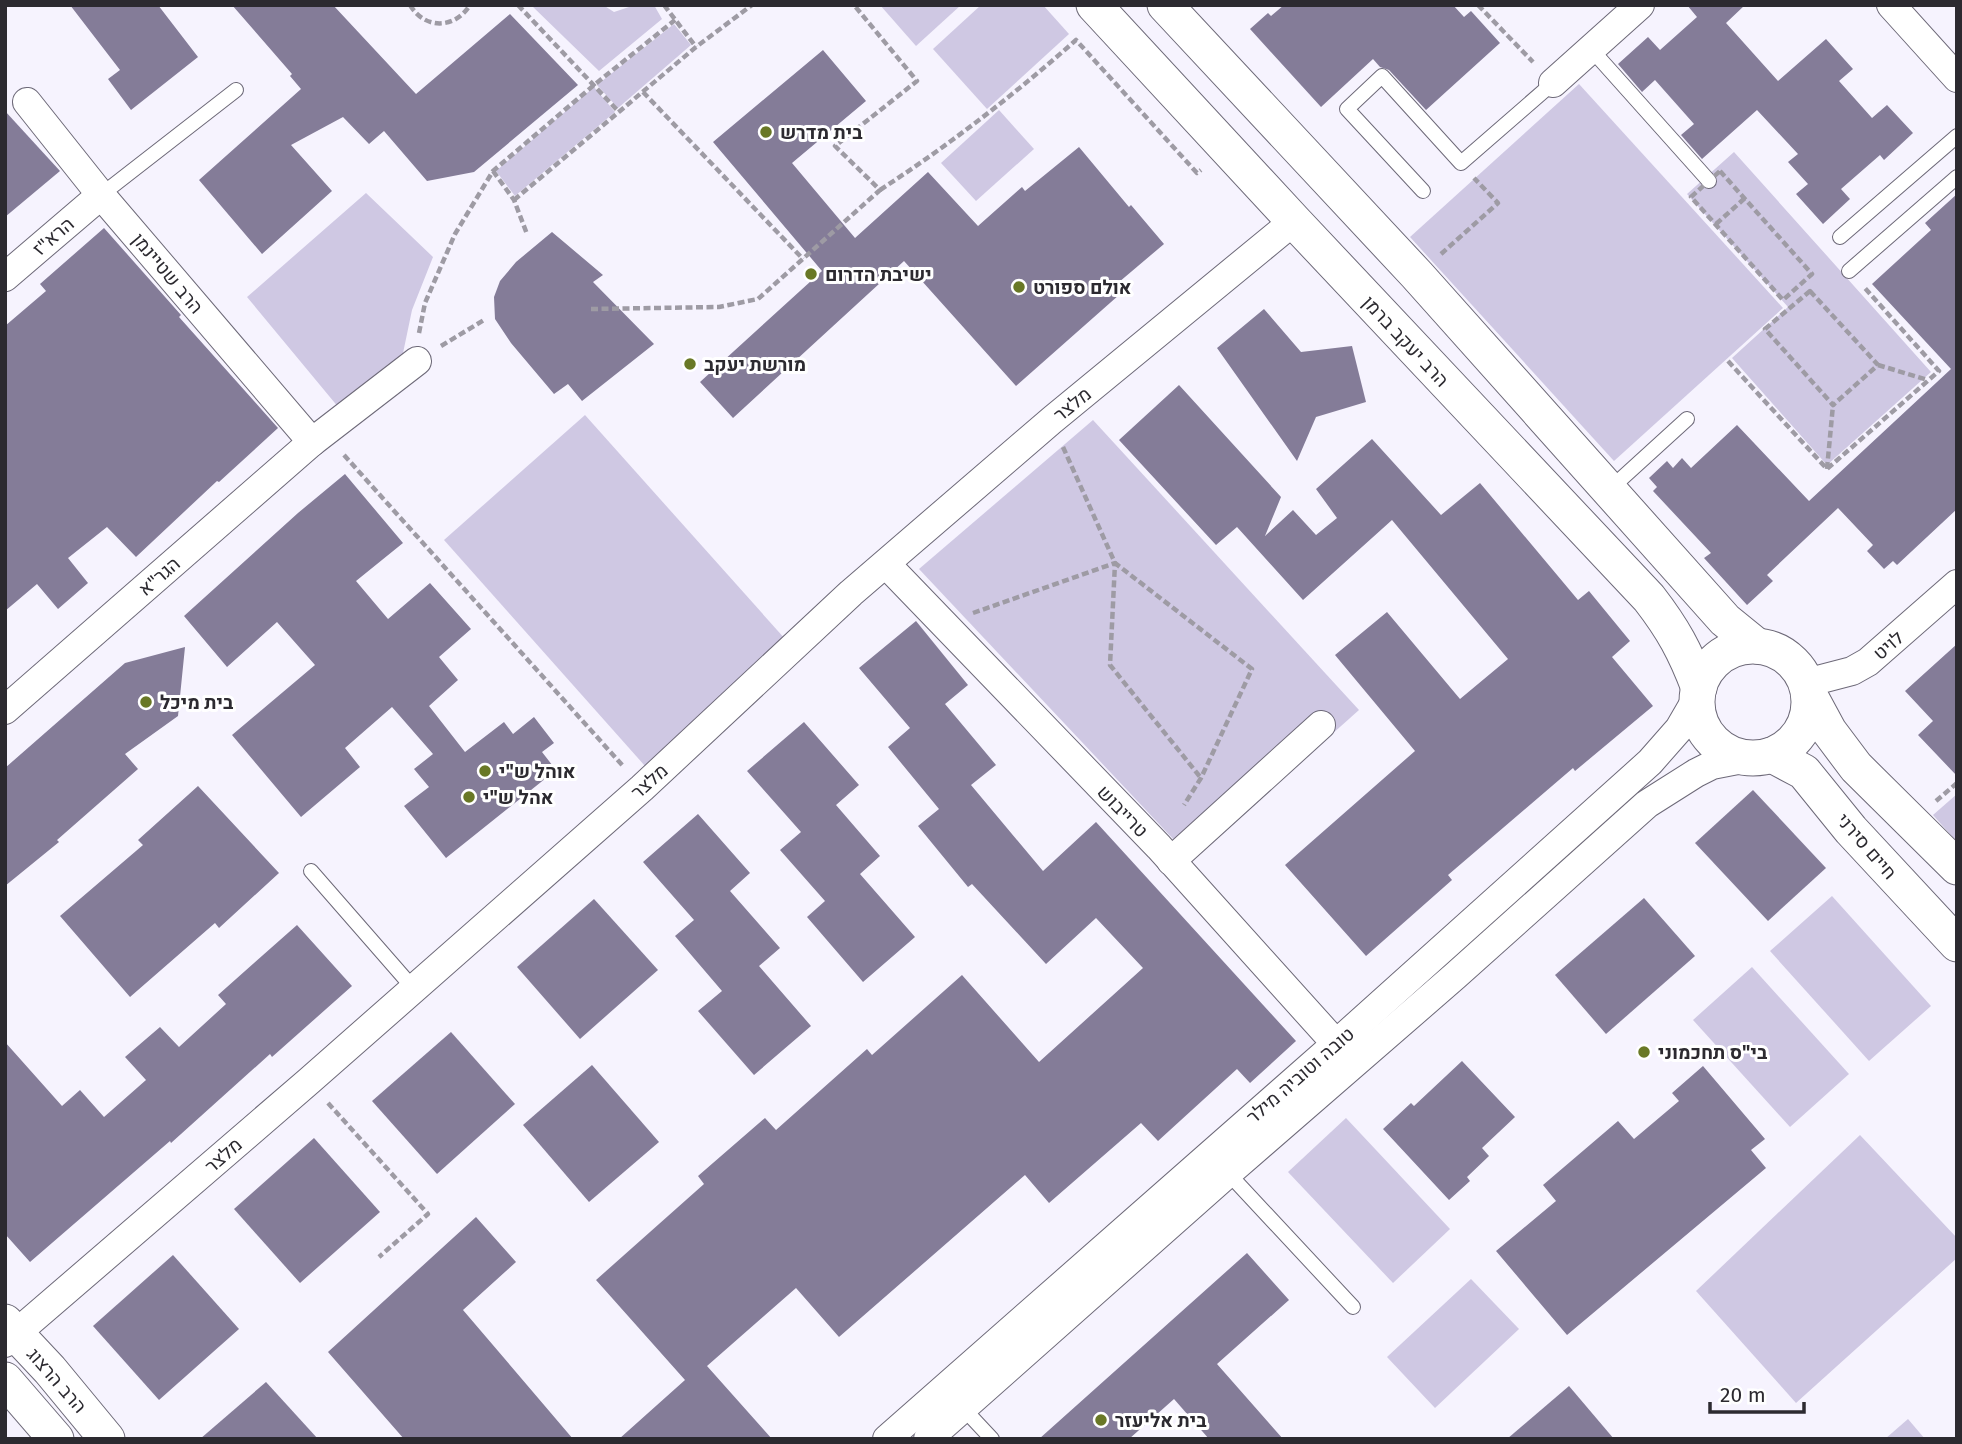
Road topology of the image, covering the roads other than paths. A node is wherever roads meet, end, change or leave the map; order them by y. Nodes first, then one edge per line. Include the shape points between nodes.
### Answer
1 (1094, 5) edge
2 (1165, 5) edge
3 (1640, 5) edge
4 (1891, 5) edge
5 (1591, 49) junction
6 (1957, 78) edge
7 (1553, 83) joint
8 (236, 90) dead end
9 (27, 102) dead end
10 (1957, 136) edge
11 (1957, 177) edge
12 (1709, 181) road end
13 (1423, 191) dead end
14 (101, 195) junction
15 (1294, 221) junction
16 (1840, 237) dead end
17 (1849, 271) road end
18 (5, 278) edge
19 (417, 361) road end
20 (1687, 419) dead end
21 (318, 438) junction
22 (1609, 489) junction
23 (886, 564) junction
24 (1957, 584) edge
25 (1757, 646) junction
26 (1808, 689) junction
27 (1698, 693) junction
28 (5, 710) edge
29 (1321, 725) dead end
30 (1760, 756) junction
31 (1165, 854) junction
32 (1957, 867) edge
33 (311, 871) dead end
34 (1957, 944) edge
35 (414, 989) junction
36 (1345, 1054) junction
37 (1228, 1173) junction
38 (1353, 1307) dead end
39 (9, 1333) edge
40 (5, 1380) edge
41 (964, 1408) junction
42 (56, 1439) edge
43 (107, 1439) edge
44 (887, 1439) edge
45 (928, 1439) edge
46 (992, 1439) edge

1 - 15 street, הרב יעקב ברמן
2 - 22 street
3 - 5 street
4 - 6 street
5 - 7 street
5 - 12 lane
7 - 13 lane via 1461,163 1382,76 1347,109
8 - 14 lane
9 - 14 street, הרב שטיינמן
10 - 16 lane
11 - 17 lane
14 - 18 street, הרא"ז
14 - 21 street, הרב שטיינמן
15 - 23 street, מלצר
15 - 27 street, הרב יעקב ברמן via 1649,598 1678,639
19 - 21 street, הגר"א
20 - 22 lane
21 - 28 street, הגר"א
22 - 25 street via 1724,620
23 - 31 street, טרייבוש
23 - 35 street, מלצר
24 - 26 street, לויט via 1868,663
25 - 26 street via 1792,661
25 - 27 street via 1727,652 1715,661
26 - 30 street via 1807,720 1801,731 1783,749
26 - 32 street via 1834,739 1856,767
27 - 30 street via 1702,724 1720,747 1733,754
27 - 36 street, טובה וטוביה מילר via 1679,729 1650,762
29 - 31 street
30 - 34 street, חיים סירני via 1804,772
30 - 36 street, טובה וטוביה מילר via 1712,765 1647,804
31 - 36 street, טרייבוש
33 - 35 lane
35 - 39 street, מלצר
36 - 37 street, טובה וטוביה מילר
36 - 44 street, טובה וטוביה מילר
37 - 38 lane
37 - 41 street, טובה וטוביה מילר
39 - 43 street, הרב הרצוג via 50,1370
40 - 42 street, הרב הרצוג
41 - 45 street, טובה וטוביה מילר
41 - 46 lane

